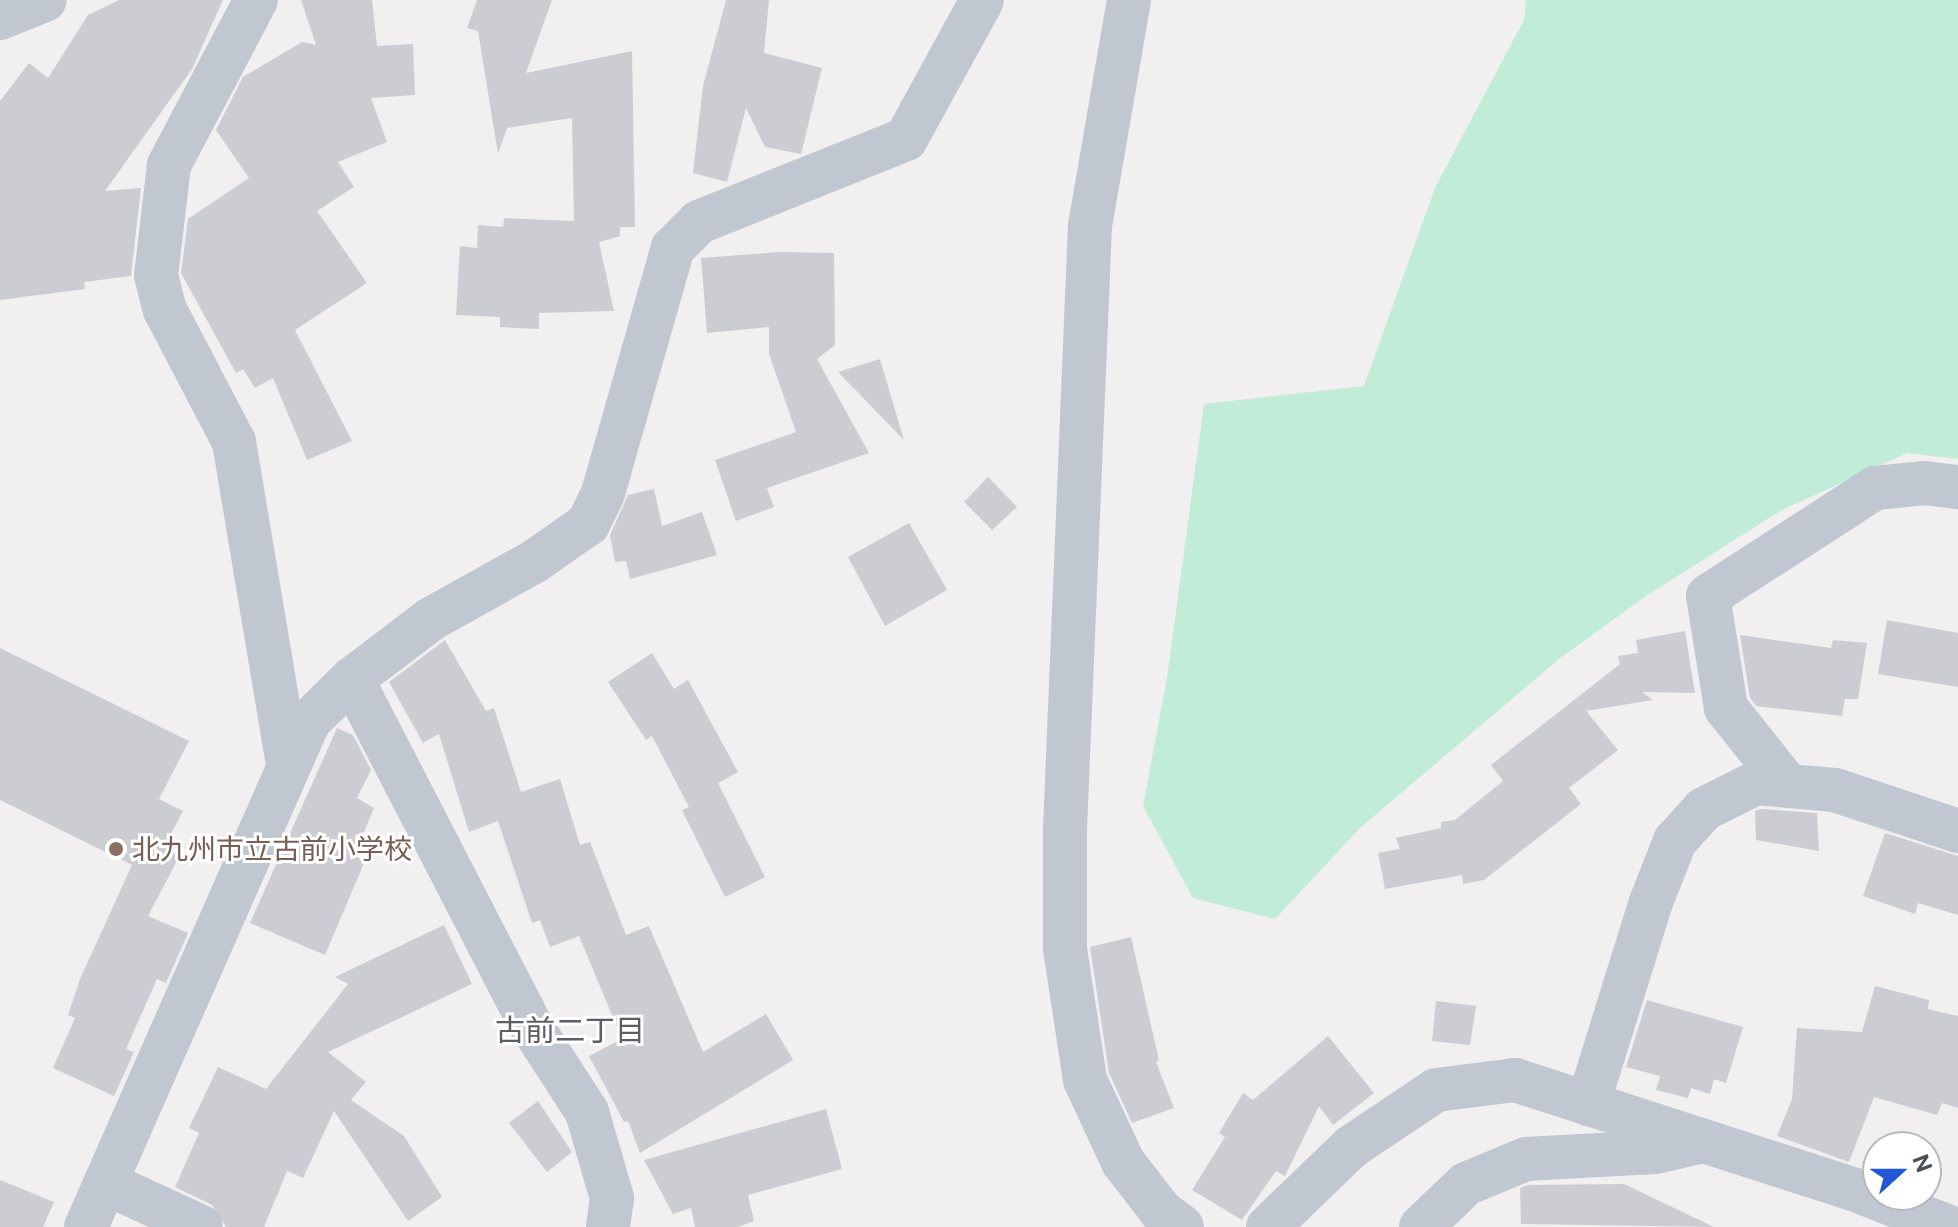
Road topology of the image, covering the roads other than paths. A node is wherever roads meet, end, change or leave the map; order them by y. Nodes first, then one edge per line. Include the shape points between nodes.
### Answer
1 (45, 0) edge
2 (256, 0) edge
3 (982, 0) edge
4 (1129, 0) edge
5 (0, 18) edge
6 (1958, 487) edge
7 (352, 679) junction
8 (288, 765) junction
9 (1788, 786) junction
10 (1958, 831) edge
11 (1588, 1104) junction
12 (1702, 1141) junction
13 (108, 1184) junction
14 (86, 1227) edge
15 (201, 1227) edge
16 (608, 1227) edge
17 (1182, 1227) edge
18 (1268, 1227) edge
19 (1421, 1227) edge
20 (1949, 1227) edge

1 - 5 street
2 - 8 street via 169,165 156,275 165,310 234,442
3 - 7 street via 906,139 699,222 673,248 603,493 588,524 535,561 431,619
4 - 17 street via 1090,225 1065,828 1065,949 1085,1080 1123,1162 1161,1211
6 - 9 street via 1924,483 1875,488 1708,596 1726,708
7 - 8 street via 309,721
7 - 16 street via 532,1027 587,1112 612,1198
8 - 13 street
9 - 10 street via 1835,790
9 - 11 street via 1756,783 1704,809 1675,841
11 - 12 street
11 - 18 street via 1515,1080 1436,1090 1351,1147
12 - 19 street via 1655,1152 1526,1159 1466,1184
12 - 20 street
13 - 14 street
13 - 15 street

